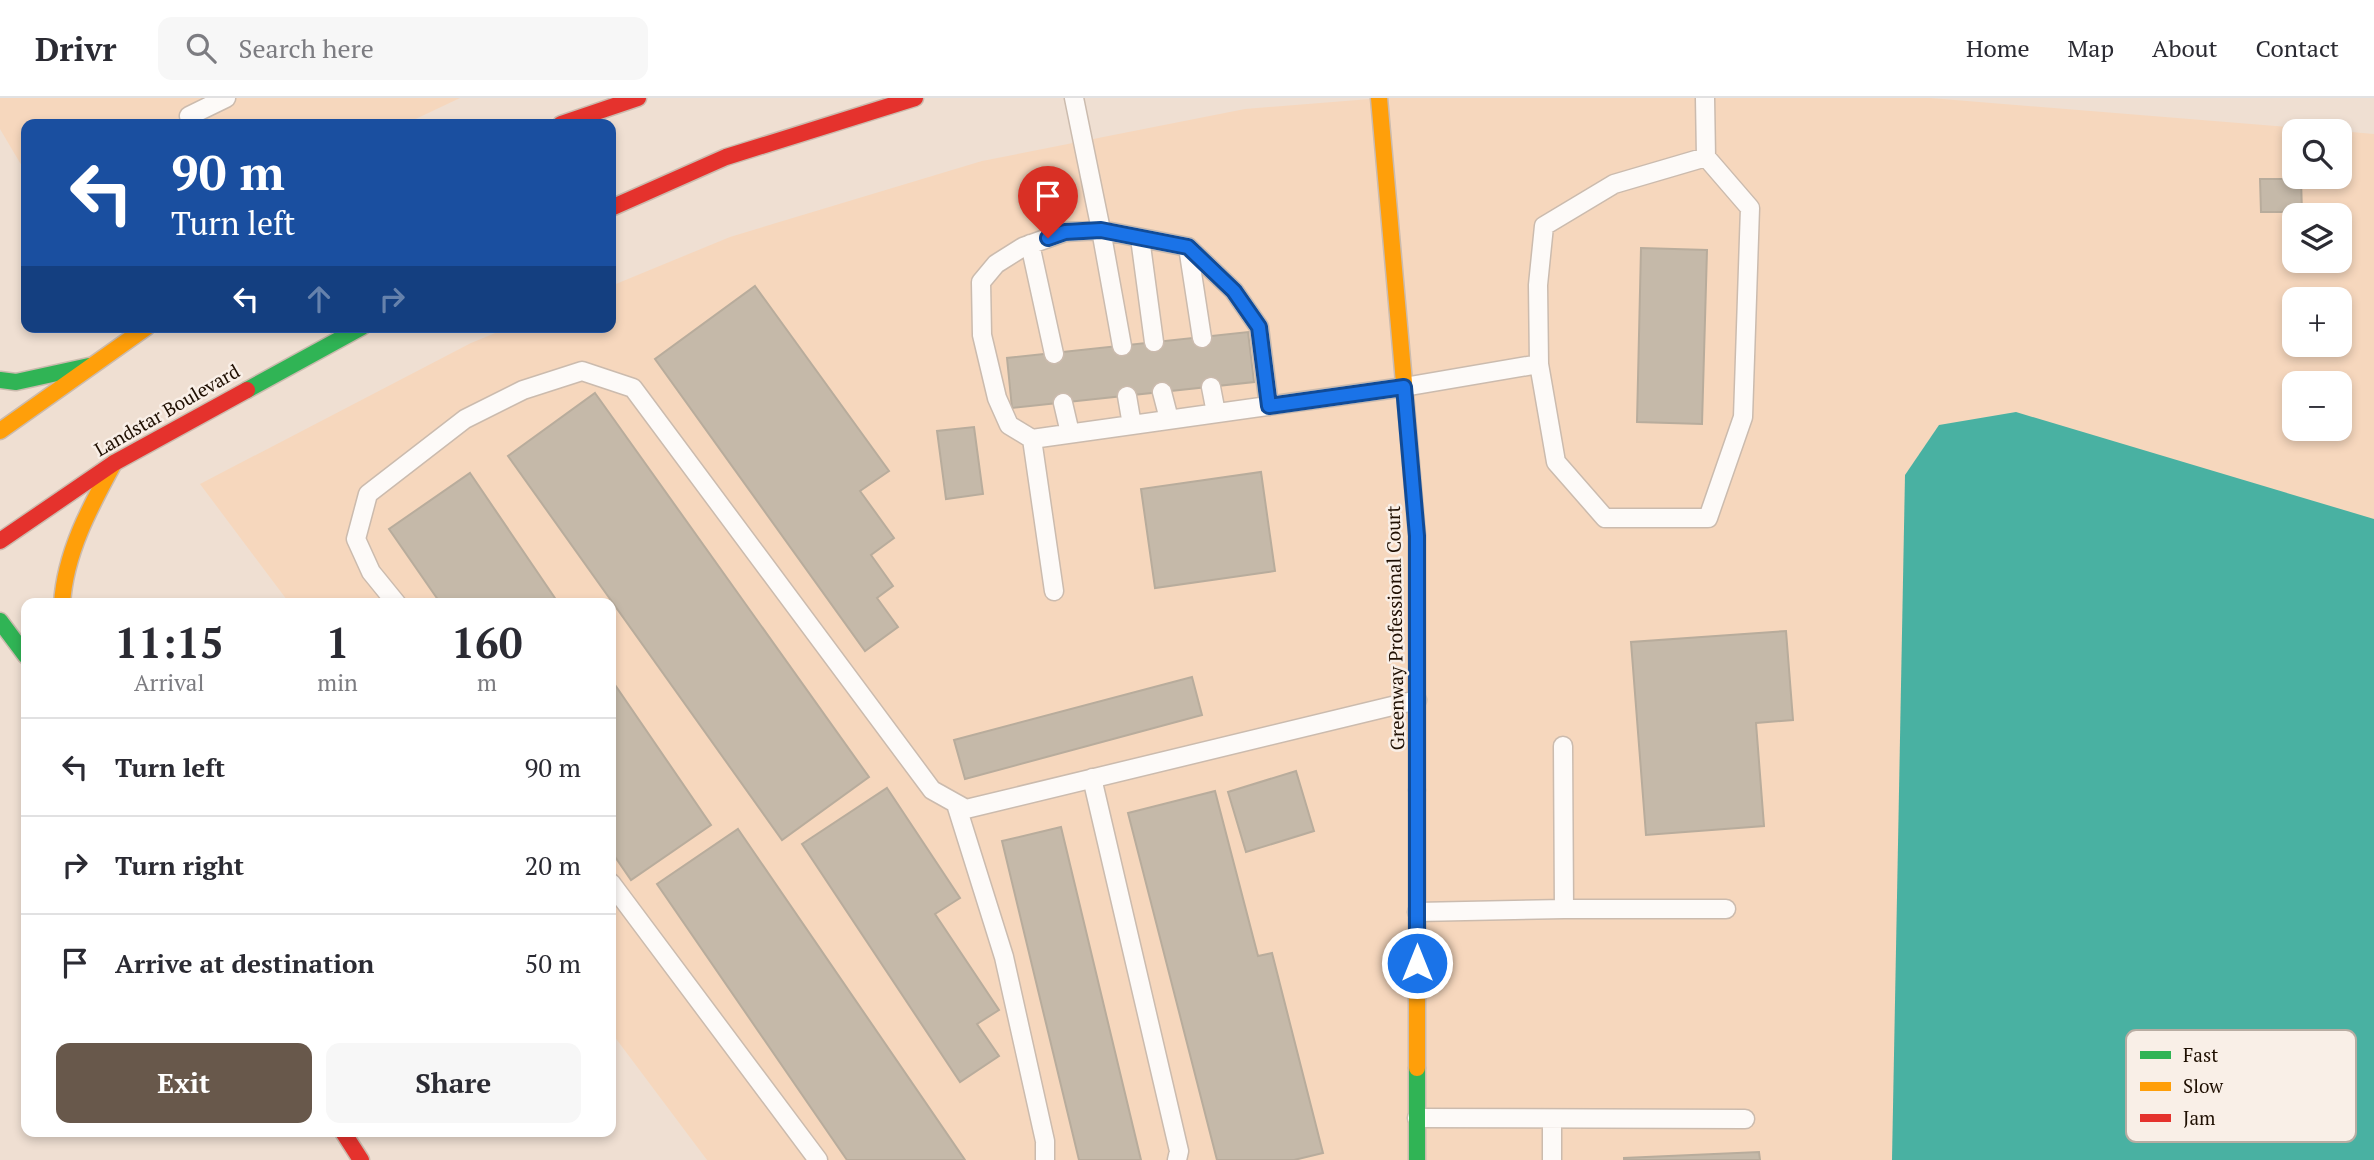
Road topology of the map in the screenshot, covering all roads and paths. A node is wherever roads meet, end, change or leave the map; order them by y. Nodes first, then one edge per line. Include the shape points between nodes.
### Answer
1 (226, 98) edge
2 (638, 98) edge
3 (915, 98) edge
4 (1074, 98) edge
5 (1379, 98) edge
6 (1705, 98) edge
7 (189, 116) dead end
8 (576, 119) edge
9 (1706, 157) junction
10 (616, 206) edge
11 (1101, 230) junction
12 (1140, 237) junction
13 (1030, 244) junction
14 (1188, 247) junction
15 (138, 333) edge
16 (351, 333) edge
17 (1202, 338) dead end
18 (1154, 342) dead end
19 (1122, 346) dead end
20 (1054, 354) dead end
21 (1539, 365) junction
22 (89, 366) junction
23 (0, 380) edge
24 (1211, 387) dead end
25 (1404, 387) junction
26 (1162, 392) dead end
27 (1127, 396) dead end
28 (1063, 403) dead end
29 (1269, 406) junction
30 (1216, 413) junction
31 (1169, 419) junction
32 (1132, 425) junction
33 (0, 431) edge
34 (1070, 433) junction
35 (1032, 439) junction
36 (114, 463) junction
37 (0, 541) edge
38 (1054, 591) dead end
39 (62, 598) edge
40 (392, 598) edge
41 (0, 621) edge
42 (21, 649) edge
43 (1417, 700) junction
44 (1563, 746) dead end
45 (1092, 778) junction
46 (956, 804) junction
47 (616, 890) edge
48 (1564, 909) junction
49 (1726, 909) dead end
50 (1417, 912) junction
51 (1417, 1118) junction
52 (1552, 1119) junction
53 (1745, 1119) dead end
54 (347, 1137) edge
55 (361, 1160) edge
56 (818, 1160) edge
57 (1045, 1160) edge
58 (1177, 1160) edge
59 (1417, 1160) edge
60 (1552, 1160) edge

1 - 7 lane
2 - 8 main road
3 - 10 main road via 726,157
4 - 11 lane
5 - 25 main road, Greenway Professional Court
6 - 9 lane
9 - 21 lane via 1614,184 1544,226 1538,285
9 - 21 lane via 1750,208 1744,417 1708,518 1605,518 1556,463
11 - 12 lane
11 - 13 lane via 1065,232
11 - 19 lane
12 - 14 lane
12 - 18 lane
13 - 20 lane
13 - 35 lane via 996,264 981,282 982,335 997,398 1009,425
14 - 17 lane
14 - 29 lane via 1234,291 1259,327
15 - 22 main road
16 - 36 main road, Landstar Boulevard
21 - 25 lane
22 - 23 main road via 16,382
22 - 33 main road
24 - 30 lane
25 - 29 lane
25 - 43 main road, Greenway Professional Court via 1417,536
26 - 31 lane
27 - 32 lane
28 - 34 lane
29 - 30 lane
30 - 31 lane
31 - 32 lane
32 - 34 lane
34 - 35 lane
35 - 38 lane
36 - 37 main road, Landstar Boulevard
36 - 39 main road via 83,517
40 - 46 lane via 371,572 356,539 368,494 465,419 523,390 582,371 633,388 932,790
41 - 42 main road
43 - 45 lane
43 - 50 main road, Greenway Professional Court
44 - 48 lane
45 - 46 lane via 966,809
45 - 58 lane via 1179,1151
46 - 57 lane via 1004,957 1045,1141
47 - 56 lane
48 - 49 lane
48 - 50 lane
50 - 51 main road, Greenway Professional Court
51 - 52 lane
51 - 59 main road, Greenway Professional Court
52 - 53 lane
52 - 60 lane
54 - 55 main road

